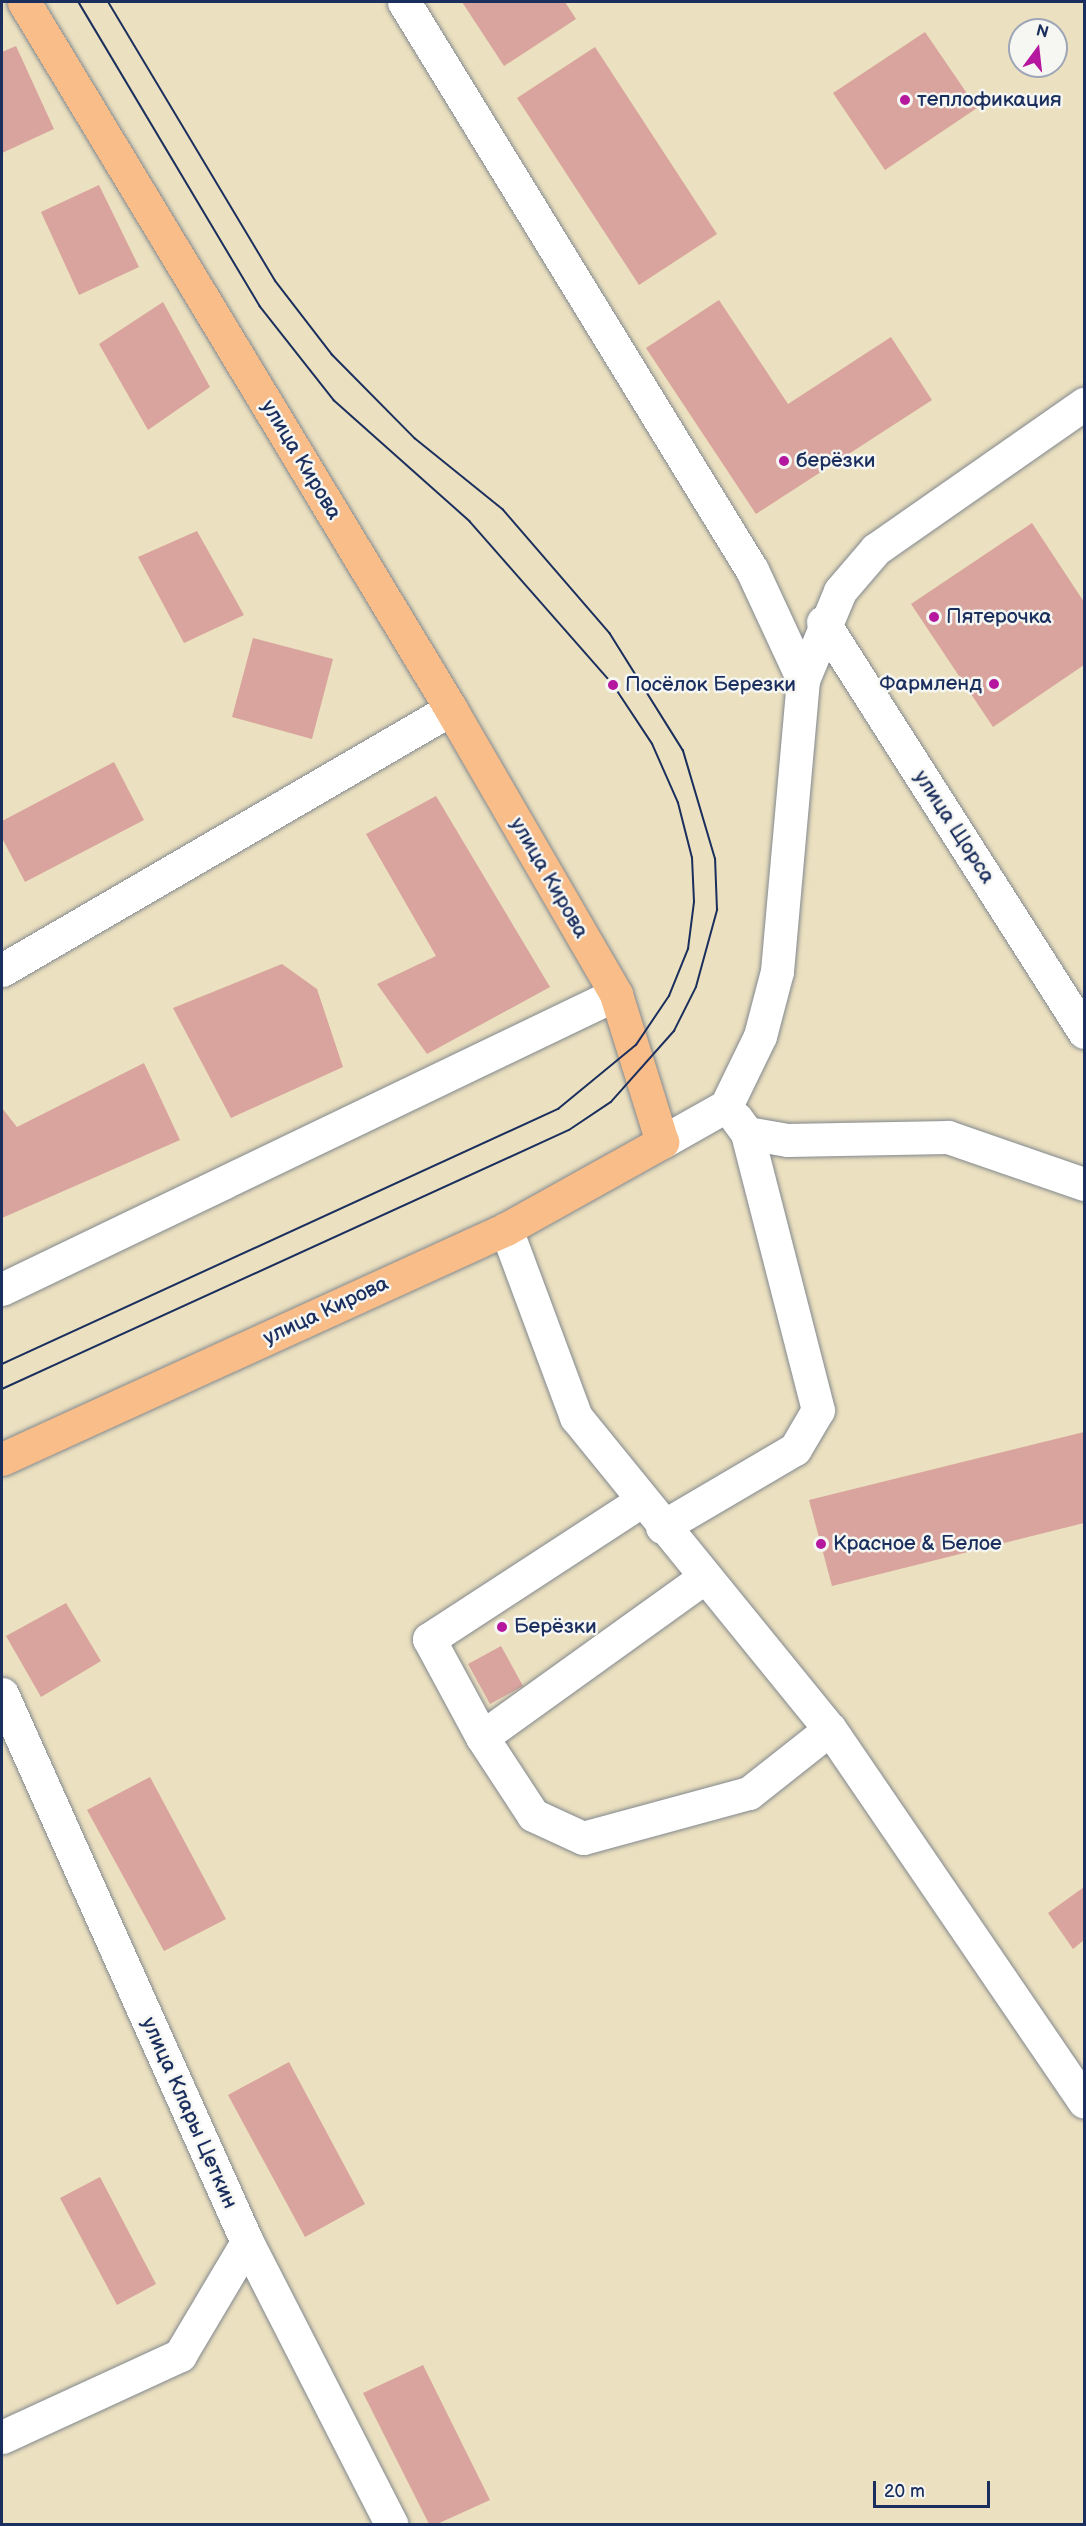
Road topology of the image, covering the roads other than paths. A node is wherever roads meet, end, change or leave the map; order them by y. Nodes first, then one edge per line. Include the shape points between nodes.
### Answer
1 (24, 2) edge
2 (404, 2) edge
3 (1084, 404) edge
4 (823, 622) junction
5 (802, 680) junction
6 (452, 709) junction
7 (2, 970) edge
8 (616, 994) junction
9 (1084, 1032) edge
10 (726, 1106) junction
11 (747, 1133) junction
12 (662, 1142) junction
13 (1084, 1185) edge
14 (506, 1229) junction
15 (2, 1289) edge
16 (2, 1459) edge
17 (641, 1501) junction
18 (662, 1527) junction
19 (703, 1578) junction
20 (2, 1694) edge
21 (830, 1729) junction
22 (482, 1737) junction
23 (1084, 2102) edge
24 (247, 2242) junction
25 (2, 2437) edge
26 (391, 2524) edge

1 - 6 main road, улица Кирова
2 - 5 street via 752,570
3 - 4 street via 876,549 840,591
4 - 5 street
4 - 9 street, улица Щорса
5 - 10 street via 777,971 756,1046
6 - 7 street
6 - 8 main road, улица Кирова
8 - 12 main road, улица Кирова
8 - 15 street
10 - 11 street
10 - 12 street
11 - 13 street via 787,1140 948,1137
11 - 18 street via 818,1410 795,1449
12 - 14 main road, улица Кирова
14 - 16 main road, улица Кирова
14 - 17 street via 576,1416
17 - 18 street
17 - 22 street via 429,1639
18 - 19 street
19 - 21 street
19 - 22 street
20 - 24 street, улица Клары Цеткин
21 - 22 street via 749,1793 584,1838 533,1815
21 - 23 street
24 - 25 street via 180,2355
24 - 26 street, улица Клары Цеткин

